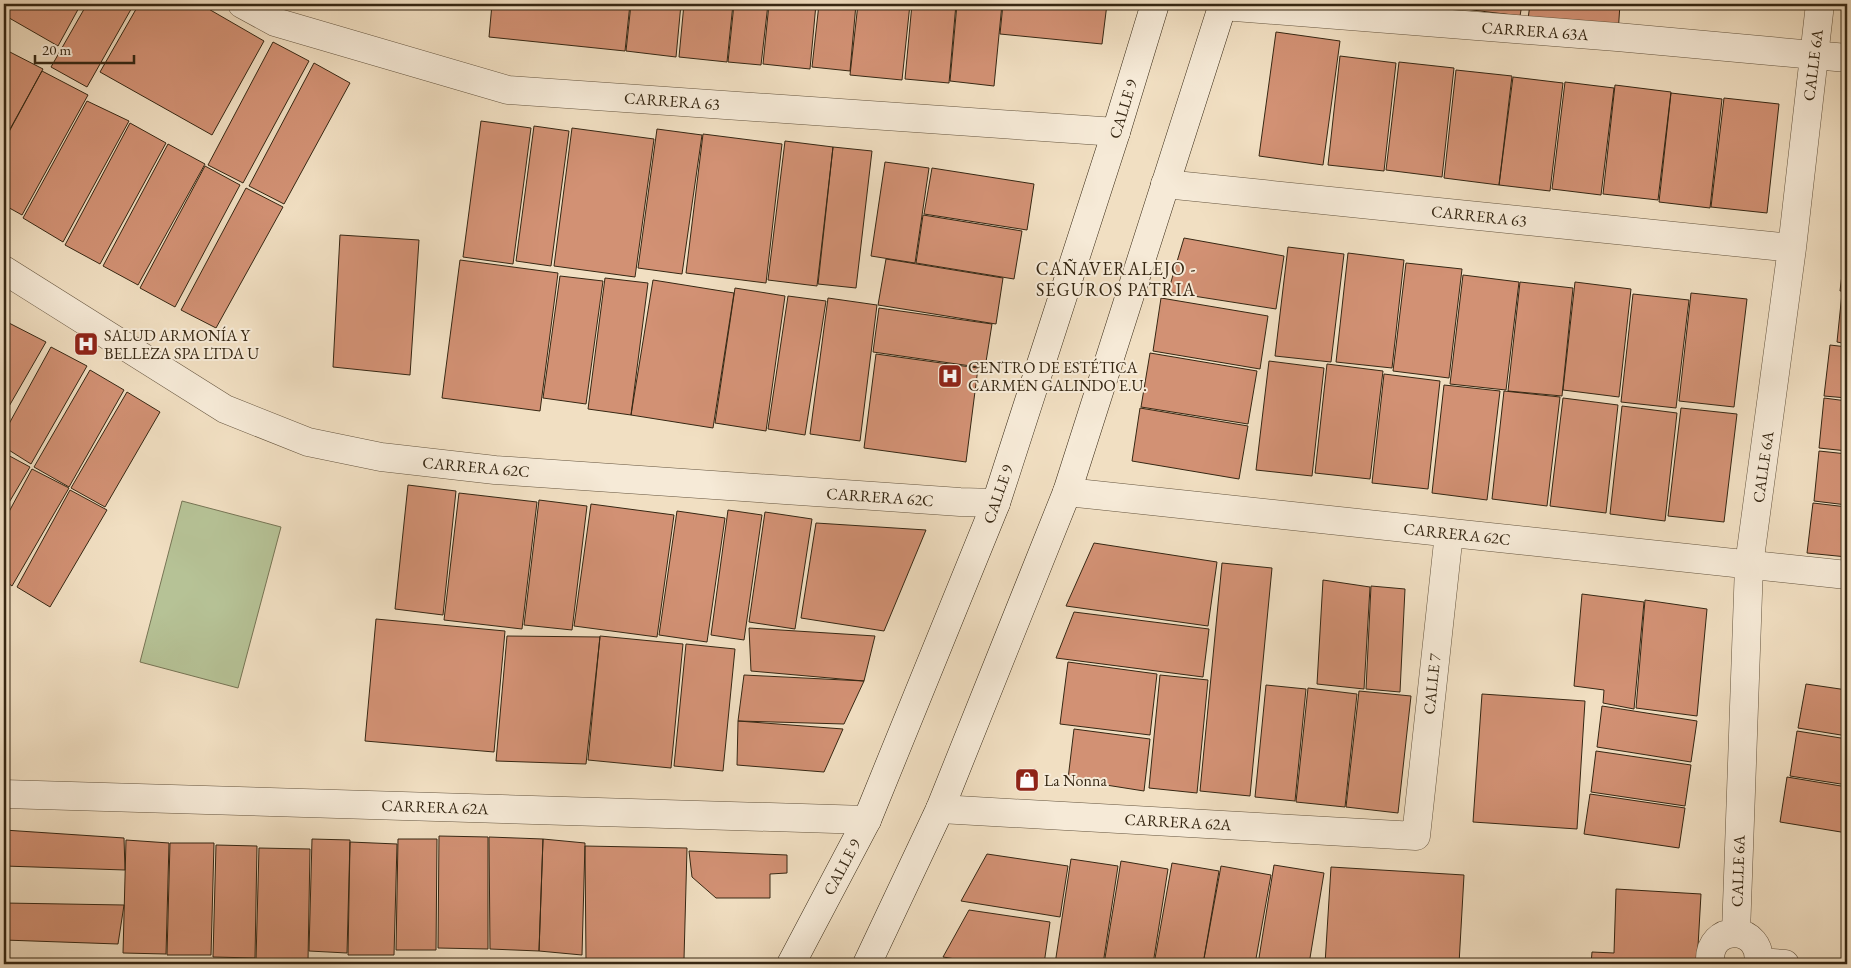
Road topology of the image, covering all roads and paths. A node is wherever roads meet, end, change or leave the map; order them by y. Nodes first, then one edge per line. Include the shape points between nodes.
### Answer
1 (242, 4) edge
2 (1155, 4) edge
3 (1820, 4) edge
4 (1223, 5) edge
5 (1814, 56) junction
6 (1847, 58) edge
7 (1116, 132) junction
8 (1165, 184) junction
9 (1792, 248) junction
10 (4, 270) edge
11 (1067, 492) junction
12 (996, 503) junction
13 (1449, 533) junction
14 (1750, 565) junction
15 (1847, 575) edge
16 (4, 794) edge
17 (940, 809) junction
18 (866, 820) junction
19 (1416, 836) joint
20 (1736, 933) junction
21 (1758, 963) edge
22 (791, 964) edge
23 (867, 964) edge
24 (1710, 964) edge
25 (1786, 964) edge

1 - 7 street, CARRERA 63 via 275,22 508,90
2 - 7 street, CALLE 9
3 - 5 street, CALLE 6A
4 - 5 street, CARRERA 63A
4 - 8 street
5 - 6 street, CARRERA 63A
5 - 9 street, CALLE 6A
7 - 12 street, CALLE 9
8 - 9 street, CARRERA 63
8 - 11 street
9 - 14 street, CALLE 6A
10 - 12 street, CARRERA 62C via 225,409 308,442 381,457 495,470
11 - 13 street, CARRERA 62C
11 - 17 street
12 - 18 street, CALLE 9
13 - 14 street, CARRERA 62C
13 - 19 street, CALLE 7
14 - 15 street, CARRERA 62C
14 - 20 street, CALLE 6A
16 - 18 street, CARRERA 62A
17 - 19 street, CARRERA 62A
17 - 23 street
18 - 22 street, CALLE 9
20 - 21 street via 1754,942
20 - 24 street via 1724,934 1714,942 1709,954
21 - 25 street

